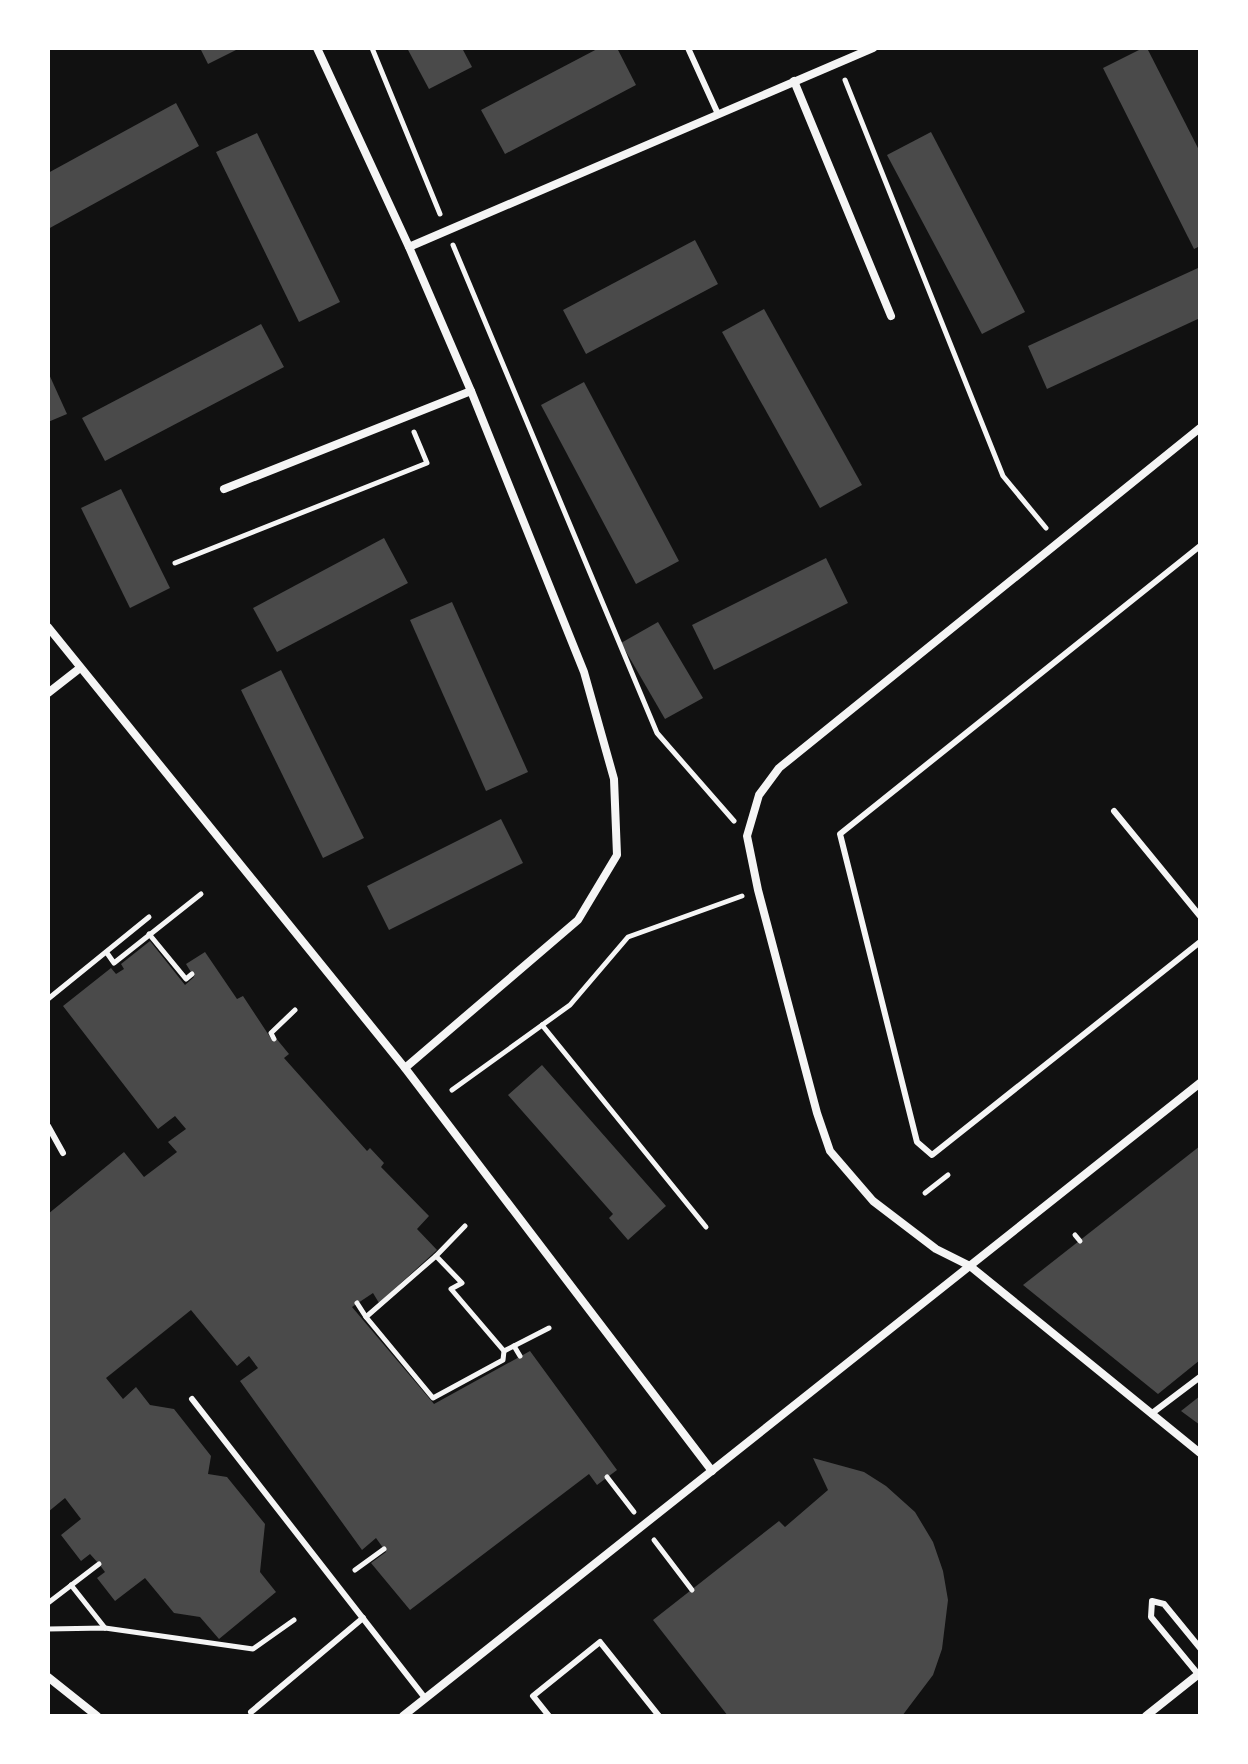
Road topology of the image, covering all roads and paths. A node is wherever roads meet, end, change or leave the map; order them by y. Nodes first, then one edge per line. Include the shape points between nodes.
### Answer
1 (317, 48) edge
2 (372, 48) edge
3 (688, 48) edge
4 (873, 48) edge
5 (838, 63) junction
6 (794, 81) junction
7 (718, 114) junction
8 (447, 231) junction
9 (409, 247) junction
10 (891, 316) dead end
11 (471, 391) junction
12 (1200, 428) edge
13 (414, 431) dead end
14 (224, 489) dead end
15 (1057, 541) junction
16 (1200, 546) edge
17 (175, 563) dead end
18 (48, 627) edge
19 (80, 668) junction
20 (48, 693) edge
21 (1114, 811) dead end
22 (747, 836) junction
23 (758, 890) junction
24 (201, 894) dead end
25 (1200, 916) edge
26 (149, 917) dead end
27 (149, 934) junction
28 (1200, 942) edge
29 (106, 953) junction
30 (114, 963) junction
31 (121, 971) dead end
32 (192, 974) dead end
33 (48, 999) edge
34 (295, 1010) dead end
35 (542, 1025) junction
36 (274, 1039) dead end
37 (405, 1068) junction
38 (1200, 1083) edge
39 (452, 1090) dead end
40 (48, 1126) edge
41 (63, 1153) dead end
42 (948, 1175) dead end
43 (925, 1193) dead end
44 (465, 1226) dead end
45 (706, 1227) dead end
46 (1075, 1235) dead end
47 (1080, 1241) dead end
48 (436, 1256) junction
49 (970, 1266) junction
50 (357, 1303) dead end
51 (366, 1317) junction
52 (549, 1328) dead end
53 (514, 1346) junction
54 (504, 1351) junction
55 (520, 1356) dead end
56 (1200, 1377) edge
57 (192, 1399) dead end
58 (1151, 1414) junction
59 (1200, 1453) edge
60 (712, 1471) junction
61 (384, 1549) dead end
62 (99, 1564) dead end
63 (355, 1570) dead end
64 (71, 1585) junction
65 (48, 1603) edge
66 (363, 1618) junction
67 (294, 1620) dead end
68 (105, 1628) junction
69 (48, 1629) edge
70 (1200, 1648) edge
71 (1199, 1674) edge
72 (48, 1677) edge
73 (425, 1698) junction
74 (251, 1712) dead end
75 (97, 1716) edge
76 (403, 1716) edge
77 (549, 1716) edge
78 (659, 1716) edge
79 (1146, 1716) edge

1 - 9 street
2 - 8 path
3 - 7 lane
4 - 5 street
5 - 6 street
5 - 15 path via 1003,476
6 - 7 street
6 - 10 street
7 - 8 street
8 - 9 street
8 - 22 path via 657,733
9 - 11 street
11 - 14 street
11 - 37 street via 584,672 614,779 617,855 578,920
12 - 15 street
13 - 17 path via 427,463
15 - 22 street via 779,768 759,795
16 - 28 lane via 840,834 917,1142 932,1155
18 - 19 street
19 - 20 street
19 - 37 street
21 - 25 lane
22 - 23 street
23 - 35 path via 628,937 570,1005
23 - 49 street via 830,1151 873,1201 936,1249
24 - 27 path
26 - 29 path
27 - 30 path
27 - 32 path via 186,979
29 - 30 path
29 - 33 path
30 - 31 path
34 - 36 path via 271,1033
35 - 39 path
35 - 45 path
37 - 60 street
38 - 49 street
40 - 41 lane
42 - 43 path
44 - 48 path
46 - 47 path
48 - 51 path
48 - 54 path via 462,1283 451,1289
49 - 58 street
49 - 60 street
50 - 51 path
51 - 54 path via 433,1398 503,1360
52 - 53 path
53 - 54 path
53 - 55 path
56 - 58 lane
57 - 66 lane
58 - 59 street
60 - 73 street
61 - 63 path
62 - 64 path
64 - 65 path
64 - 68 path
66 - 73 lane
66 - 74 lane
67 - 68 path via 253,1649
68 - 69 path
70 - 71 lane via 1164,1604 1152,1601 1151,1617
71 - 79 street
72 - 75 street
73 - 76 street
77 - 78 lane via 533,1696 600,1642

